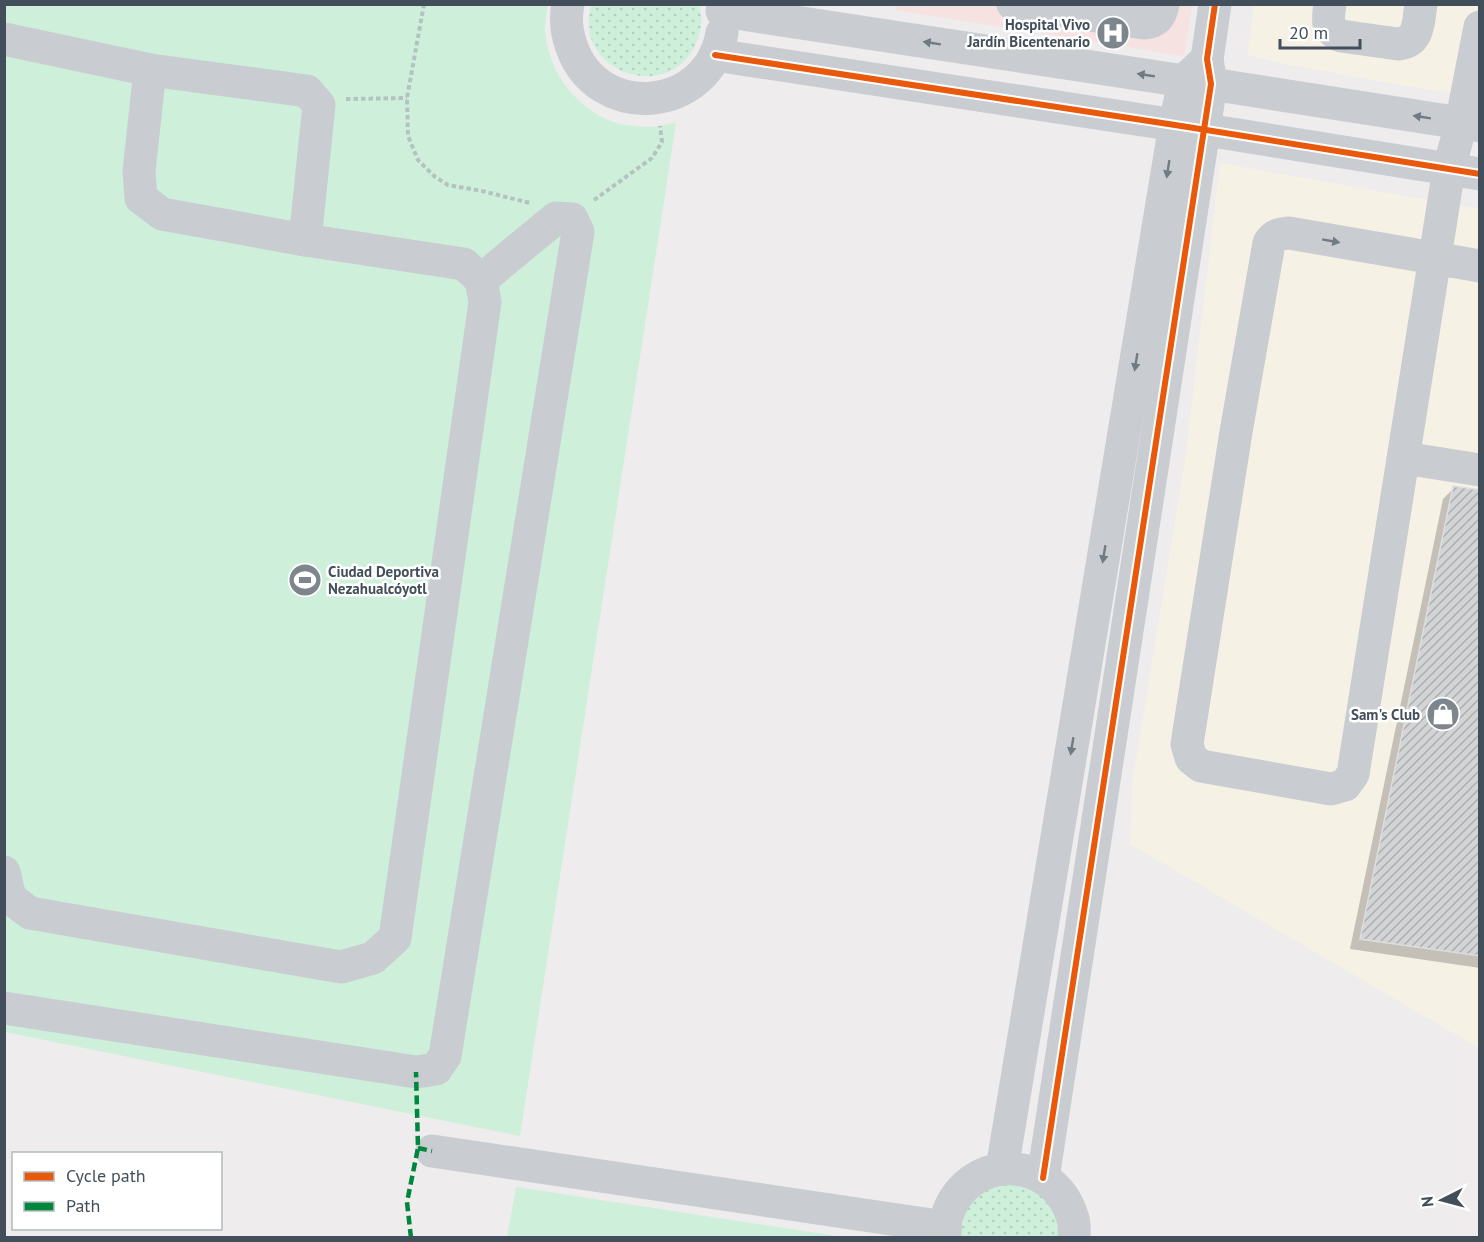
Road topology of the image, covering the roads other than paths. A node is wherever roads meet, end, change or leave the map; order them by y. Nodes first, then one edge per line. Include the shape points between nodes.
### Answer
1 (568, 4) edge
2 (1013, 4) edge
3 (1163, 4) edge
4 (1215, 4) edge
5 (1330, 4) edge
6 (1421, 4) edge
7 (721, 8) edge
8 (1064, 8) edge
9 (1479, 27) edge
10 (4, 39) edge
11 (715, 55) junction
12 (150, 70) junction
13 (1201, 75) junction
14 (1470, 125) edge
15 (1189, 128) junction
16 (1464, 172) edge
17 (305, 240) junction
18 (1435, 258) junction
19 (1479, 266) edge
20 (481, 280) junction
21 (1404, 458) junction
22 (1479, 470) edge
23 (4, 872) edge
24 (4, 1008) edge
25 (432, 1151) dead end
26 (1002, 1169) junction
27 (1043, 1178) junction
28 (945, 1232) edge
29 (1074, 1238) edge

1 - 11 street via 567,33 575,57 589,77 610,91 633,99 658,98 681,90 701,75
2 - 8 street
3 - 8 street via 1159,18 1144,23
4 - 13 street
5 - 6 street via 1328,18 1333,33 1398,44 1413,39
7 - 11 street via 723,26
13 -> 7 street
9 - 14 street
10 - 12 street
11 - 15 street
12 - 17 street via 139,171 141,198 162,214
12 - 17 street via 307,91 319,105
14 -> 13 street
13 - 15 street
14 - 16 street
15 - 16 street
15 -> 26 street
15 - 27 street
16 - 18 street
17 - 20 street via 464,264
18 - 19 street
18 - 21 street
21 -> 18 street via 1353,774 1345,785 1331,789 1201,766 1191,758 1186,744 1269,243 1288,233
20 - 23 street via 485,302 395,938 372,958 341,967 30,913 10,898
20 - 24 street via 564,218 578,232 445,1056 436,1069 416,1072
21 - 22 street
25 - 28 street
26 - 27 street via 1031,1172
26 - 28 street via 968,1183 953,1200
27 - 29 street via 1065,1200 1074,1221

